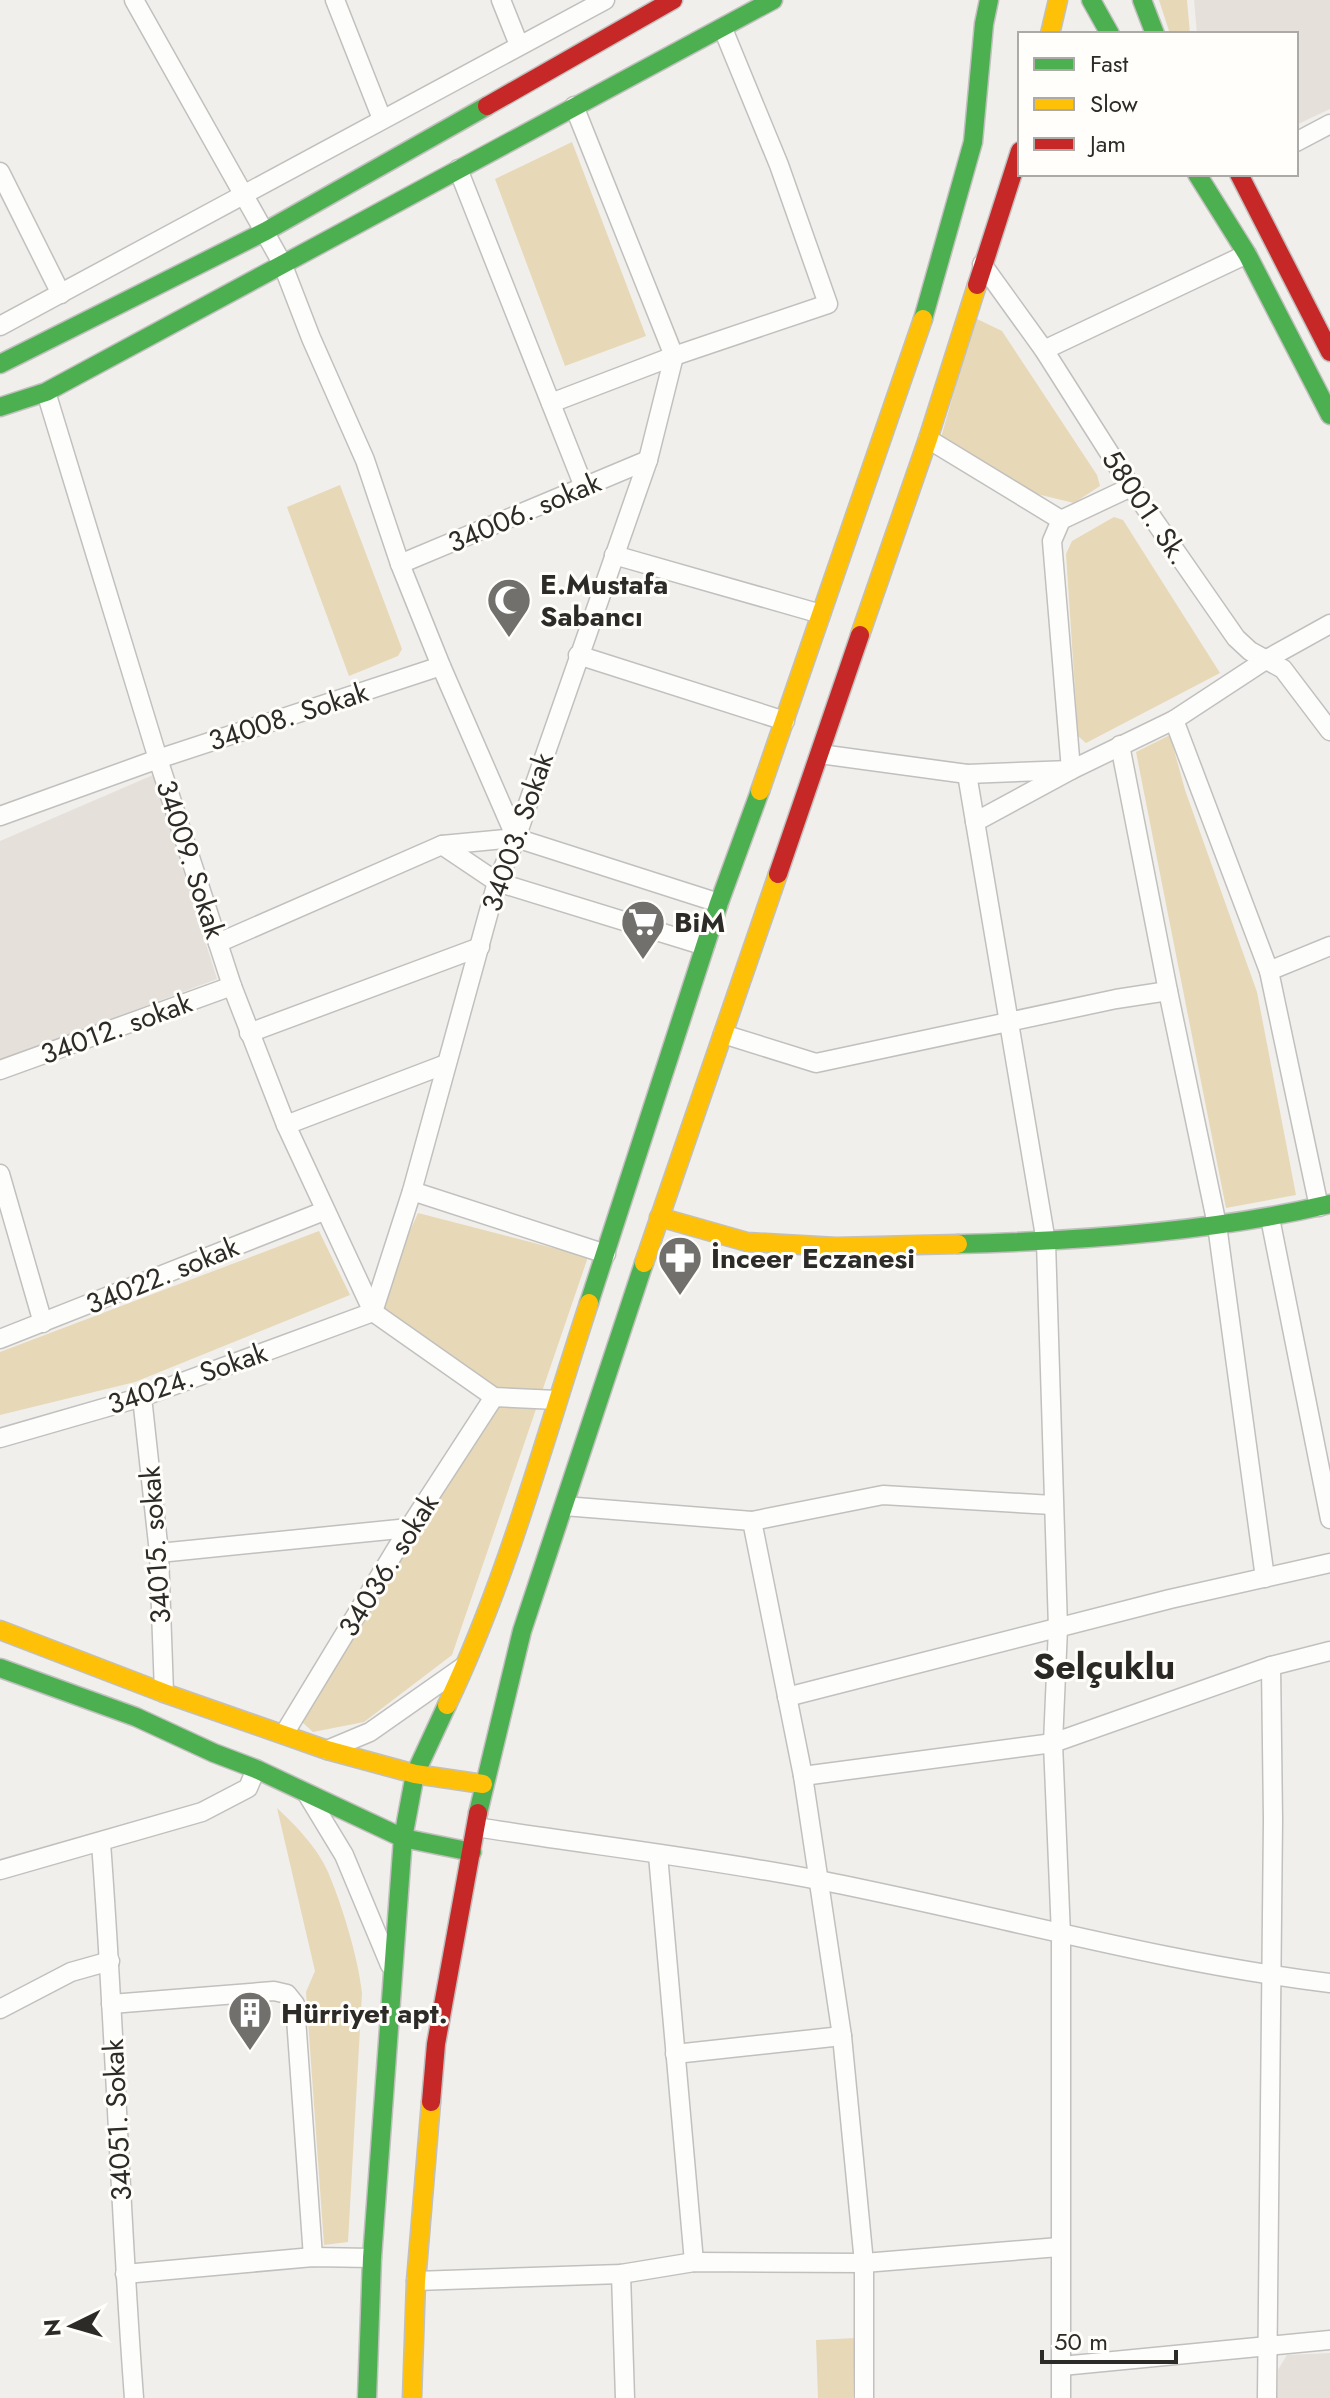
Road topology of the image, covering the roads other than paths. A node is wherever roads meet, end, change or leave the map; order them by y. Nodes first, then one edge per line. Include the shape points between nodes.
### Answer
1 (134, 0) edge
2 (335, 0) edge
3 (501, 0) edge
4 (605, 0) edge
5 (673, 0) edge
6 (773, 0) edge
7 (989, 0) edge
8 (1058, 0) edge
9 (1091, 0) edge
10 (1142, 0) edge
11 (723, 29) junction
12 (1050, 32) edge
13 (1109, 32) edge
14 (1154, 32) edge
15 (519, 45) junction
16 (574, 106) junction
17 (382, 119) junction
18 (1330, 124) edge
19 (1298, 141) edge
20 (1018, 157) edge
21 (458, 169) junction
22 (1198, 176) edge
23 (1240, 176) edge
24 (2, 179) edge
25 (246, 195) junction
26 (266, 231) junction
27 (1247, 254) junction
28 (282, 263) junction
29 (982, 264) junction
30 (61, 294) junction
31 (0, 326) edge
32 (1325, 329) edge
33 (1044, 350) junction
34 (1330, 352) edge
35 (674, 356) junction
36 (0, 364) edge
37 (46, 392) junction
38 (551, 403) junction
39 (0, 407) edge
40 (1330, 415) edge
41 (928, 439) junction
42 (648, 460) junction
43 (584, 487) junction
44 (1131, 487) junction
45 (1061, 520) junction
46 (614, 555) junction
47 (400, 564) junction
48 (821, 614) junction
49 (1330, 624) edge
50 (578, 655) junction
51 (1267, 659) junction
52 (441, 666) junction
53 (1174, 720) junction
54 (785, 721) junction
55 (1330, 731) edge
56 (1120, 745) junction
57 (820, 754) junction
58 (158, 759) junction
59 (1071, 770) junction
60 (967, 774) junction
61 (0, 816) edge
62 (975, 822) junction
63 (516, 838) junction
64 (442, 845) junction
65 (497, 882) junction
66 (719, 903) junction
67 (218, 943) junction
68 (705, 946) junction
69 (1330, 946) edge
70 (480, 947) junction
71 (1269, 971) junction
72 (232, 986) junction
73 (1168, 991) junction
74 (1010, 1021) junction
75 (249, 1033) junction
76 (723, 1034) junction
77 (446, 1064) junction
78 (0, 1070) edge
79 (286, 1125) junction
80 (0, 1174) edge
81 (412, 1191) junction
82 (1324, 1206) edge
83 (324, 1211) junction
84 (659, 1217) junction
85 (1270, 1218) junction
86 (1217, 1225) junction
87 (1046, 1242) junction
88 (606, 1254) junction
89 (373, 1312) junction
90 (43, 1323) junction
91 (0, 1339) edge
92 (142, 1397) junction
93 (494, 1397) junction
94 (557, 1400) junction
95 (0, 1438) edge
96 (1052, 1505) junction
97 (564, 1506) junction
98 (1330, 1519) edge
99 (752, 1521) junction
100 (409, 1528) junction
101 (159, 1553) junction
102 (1330, 1563) edge
103 (1265, 1578) junction
104 (1058, 1628) junction
105 (0, 1630) edge
106 (1330, 1651) edge
107 (467, 1664) junction
108 (1271, 1666) junction
109 (0, 1668) edge
110 (164, 1693) junction
111 (787, 1697) junction
112 (284, 1734) junction
113 (1053, 1743) junction
114 (327, 1750) junction
115 (256, 1769) junction
116 (415, 1774) junction
117 (803, 1776) junction
118 (483, 1784) junction
119 (305, 1792) junction
120 (476, 1827) junction
121 (403, 1838) junction
122 (101, 1843) junction
123 (472, 1852) junction
124 (658, 1855) junction
125 (0, 1870) edge
126 (818, 1880) junction
127 (1061, 1935) junction
128 (110, 1961) junction
129 (392, 1971) junction
130 (1270, 1975) junction
131 (1330, 1983) edge
132 (111, 2004) junction
133 (0, 2009) edge
134 (842, 2036) junction
135 (675, 2054) junction
136 (1059, 2247) junction
137 (313, 2257) junction
138 (372, 2258) junction
139 (694, 2262) junction
140 (864, 2263) junction
141 (125, 2274) junction
142 (621, 2274) junction
143 (416, 2281) junction
144 (1330, 2340) edge
145 (1269, 2346) junction
146 (1062, 2366) junction
147 (134, 2398) edge
148 (367, 2398) edge
149 (412, 2398) edge
150 (625, 2398) edge
151 (864, 2398) edge
152 (1061, 2398) edge
153 (1267, 2398) edge

1 - 25 street
2 - 17 street
3 - 15 street
4 - 15 street
5 - 26 main road
6 - 11 main road
7 - 48 main road via 973,142 924,316
8 - 12 main road
9 - 13 main road
10 - 14 main road
11 - 16 main road
11 - 35 street via 828,304
15 - 17 street
16 - 21 main road
16 - 35 street
17 - 25 street
18 - 19 street
20 - 29 main road
21 - 28 main road
21 - 38 street
22 - 27 main road
23 - 32 main road
24 - 30 street
25 - 26 street
25 - 30 street
26 - 28 street
26 - 36 main road
27 - 33 street
27 - 40 main road
28 - 37 main road
28 - 47 street via 365,460
29 - 33 street, 58001. Sk.
29 - 41 main road
30 - 31 street
32 - 34 main road
33 - 44 street, 58001. Sk.
35 - 38 street
35 - 42 street, 34003. Sokak
37 - 39 main road
37 - 58 street, 34009. Sokak
38 - 43 street
41 - 45 street
41 - 57 main road
42 - 43 street, 34006. sokak
42 - 46 street, 34003. Sokak
43 - 47 street, 34006. sokak
44 - 45 street
44 - 51 street, 58001. Sk. via 1236,638
45 - 59 street via 1052,541
46 - 48 street
46 - 50 street, 34003. Sokak
47 - 52 street
48 - 54 main road
49 - 51 street
50 - 54 street
50 - 63 street, 34003. Sokak
51 - 53 street
51 - 55 street, 58001. Sk. via 1295,682
52 - 58 street, 34008. Sokak
52 - 63 street
53 - 56 street
53 - 71 street
54 - 66 main road
56 - 59 street
56 - 73 street
57 - 60 street
57 - 76 main road
58 - 61 street, 34008. Sokak
58 - 67 street, 34009. Sokak
59 - 60 street
59 - 62 street
60 - 62 street
62 - 74 street
63 - 64 street
63 - 65 street, 34003. Sokak
63 - 66 street
64 - 65 street
64 - 67 street
65 - 68 street
65 - 70 street, 34003. Sokak
66 - 68 main road
67 - 72 street, 34009. Sokak
68 - 88 main road
69 - 71 street
70 - 75 street
70 - 77 street, 34003. Sokak
71 - 82 street
72 - 75 street, 34009. Sokak
72 - 78 street, 34012. sokak
73 - 74 street
73 - 86 street
74 - 76 street via 816,1063
74 - 87 street
75 - 79 street, 34009. Sokak
76 - 84 main road
77 - 79 street
77 - 81 street, 34003. Sokak
79 - 83 street, 34009. Sokak
80 - 90 street
81 - 88 street
81 - 89 street, 34003. Sokak
82 - 85 main road
83 - 89 street, 34009. Sokak
83 - 90 street, 34022. sokak
84 - 87 main road via 747,1242 836,1247
84 - 97 main road
85 - 86 main road
85 - 98 street
86 - 87 main road
86 - 103 street
87 - 96 street
88 - 94 main road
89 - 92 street, 34024. Sokak
89 - 93 street
90 - 91 street, 34022. sokak
92 - 95 street, 34024. Sokak
92 - 101 street, 34015. sokak
93 - 94 street
93 - 100 street, 34036. sokak
94 - 107 main road
96 - 99 street via 883,1495
96 - 104 street
97 - 99 street
97 - 118 main road via 522,1631
99 - 111 street
100 - 101 street
100 - 112 street, 34036. sokak
101 - 110 street, 34015. sokak
102 - 103 street
103 - 104 street
104 - 111 street
104 - 113 street
105 - 110 main road
106 - 108 street
107 - 114 street via 370,1732
107 - 116 main road
108 - 113 street
108 - 130 street
109 - 115 main road via 136,1717
110 - 112 main road
111 - 117 street
112 - 114 main road
113 - 117 street
113 - 127 street
114 - 116 main road
115 - 119 main road
115 - 122 street via 248,1788 202,1812
116 - 118 main road
116 - 121 main road
117 - 126 street
118 - 120 main road
119 - 121 main road
119 - 129 street via 344,1855
120 - 123 main road
120 - 124 street
121 - 123 main road
121 - 129 main road
122 - 125 street
122 - 128 street, 34051. Sokak
123 - 143 main road via 436,2044
124 - 126 street
124 - 135 street
126 - 127 street
126 - 134 street
127 - 130 street
127 - 136 street
128 - 132 street, 34051. Sokak
128 - 133 street via 71,1972
129 - 138 main road
130 - 131 street
130 - 145 street
132 - 137 street via 274,1991 287,1994 295,2004
132 - 141 street, 34051. Sokak
134 - 135 street
134 - 140 street
135 - 139 street
136 - 140 street
136 - 146 street
137 - 138 street
137 - 141 street
138 - 148 main road
139 - 140 street
139 - 142 street
140 - 151 street
141 - 147 street, 34051. Sokak
142 - 143 street
142 - 150 street
143 - 149 main road
144 - 145 street
145 - 146 street
145 - 153 street
146 - 152 street

